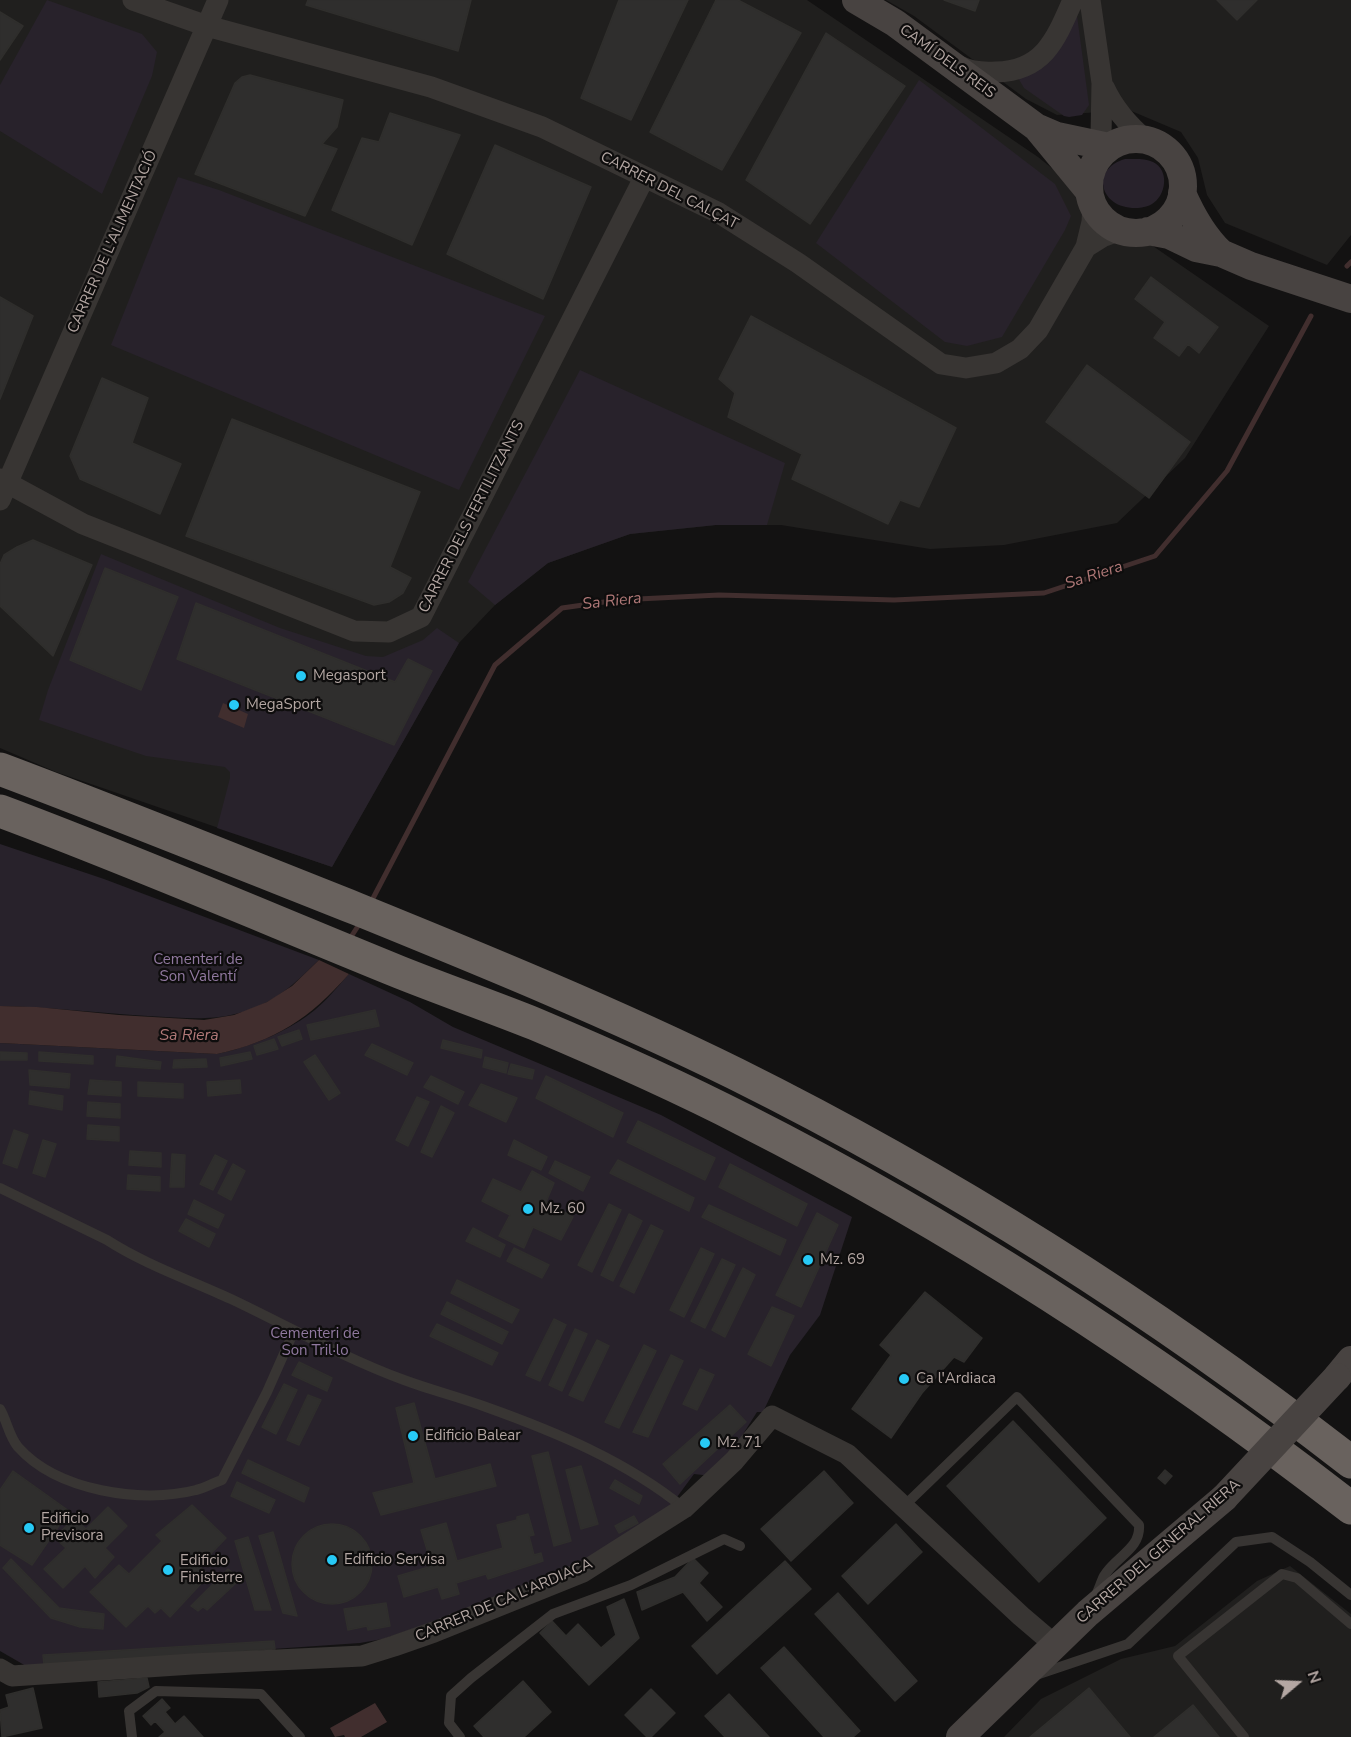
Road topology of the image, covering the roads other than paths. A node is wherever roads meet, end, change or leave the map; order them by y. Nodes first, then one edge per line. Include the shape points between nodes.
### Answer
1 (133, 0) edge
2 (218, 0) edge
3 (856, 0) edge
4 (1073, 0) edge
5 (1090, 0) edge
6 (207, 26) junction
7 (950, 62) junction
8 (1102, 83) junction
9 (1036, 127) junction
10 (1147, 141) junction
11 (1103, 150) junction
12 (644, 178) junction
13 (1182, 193) junction
14 (1091, 198) junction
15 (1134, 231) junction
16 (1086, 247) junction
17 (1221, 253) junction
18 (1351, 299) edge
19 (2, 487) edge
20 (0, 770) edge
21 (0, 811) edge
22 (0, 1188) edge
23 (294, 1331) junction
24 (1344, 1369) edge
25 (0, 1409) edge
26 (1351, 1461) edge
27 (1318, 1483) junction
28 (903, 1507) junction
29 (684, 1508) junction
30 (1351, 1508) edge
31 (1351, 1518) edge
32 (740, 1546) dead end
33 (1351, 1595) edge
34 (1089, 1613) junction
35 (1351, 1624) edge
36 (1055, 1645) junction
37 (0, 1669) edge
38 (1016, 1682) junction
39 (132, 1737) edge
40 (300, 1737) edge
41 (460, 1737) edge
42 (960, 1737) edge
43 (1244, 1737) edge

1 - 6 street, CARRER DEL CALÇAT
2 - 6 street, CARRER DE L'ALIMENTACIÓ
3 - 7 street, CAMÍ DELS REIS
4 - 7 street via 1052,43 1030,65 1016,71 982,73
5 - 8 street
6 - 12 street, CARRER DEL CALÇAT via 431,87 542,126
6 - 19 street, CARRER DE L'ALIMENTACIÓ
7 - 9 street, CAMÍ DELS REIS
8 - 10 street via 1129,126
8 - 11 street
9 - 11 street
9 - 14 street
10 - 11 street via 1123,142
10 - 13 street via 1165,149 1176,161
11 - 14 street via 1089,178
12 - 16 street, CARRER DEL CALÇAT via 719,213 798,262 919,350 941,364 957,367 996,363 1020,349 1038,330
12 - 19 street, CARRER DELS FERTILITZANTS via 421,617 389,632 354,631 83,524
13 - 15 street via 1171,219 1158,227
13 - 17 street via 1194,219
14 - 15 street via 1102,219 1113,228
14 - 16 street
15 - 16 street via 1102,237
15 - 17 street via 1169,236 1196,248
17 - 18 street
20 - 26 highway via 93,803 439,943 738,1075 893,1158 1118,1294
21 - 27 highway via 535,1025 744,1119 863,1183 1095,1324
22 - 23 lane
23 - 25 lane via 222,1480 196,1490 140,1496 79,1485 25,1454 10,1435
23 - 29 lane via 403,1380 485,1406 581,1444 663,1491
24 - 34 street, CARRER DEL GENERAL RIERA, bridge via 1224,1498
27 - 30 highway
27 - 31 highway
28 - 29 street, CARRER DE CA L'ARDIACA via 847,1454 772,1416 734,1461
28 - 34 lane via 1017,1397 1139,1525 1137,1542 1104,1575
28 - 36 street, CARRER DE CA L'ARDIACA
29 - 37 street, CARRER DE CA L'ARDIACA via 583,1572 434,1632 362,1656 12,1677
32 - 41 lane via 724,1539 631,1586 553,1614 452,1696 449,1723
33 - 38 lane via 1272,1537 1236,1542 1128,1644
34 - 36 street, CARRER DEL GENERAL RIERA
35 - 43 lane via 1297,1578 1282,1574 1178,1656
36 - 38 street, CARRER DEL GENERAL RIERA
38 - 42 street, CARRER DEL GENERAL RIERA
39 - 40 lane via 129,1711 156,1691 261,1694

